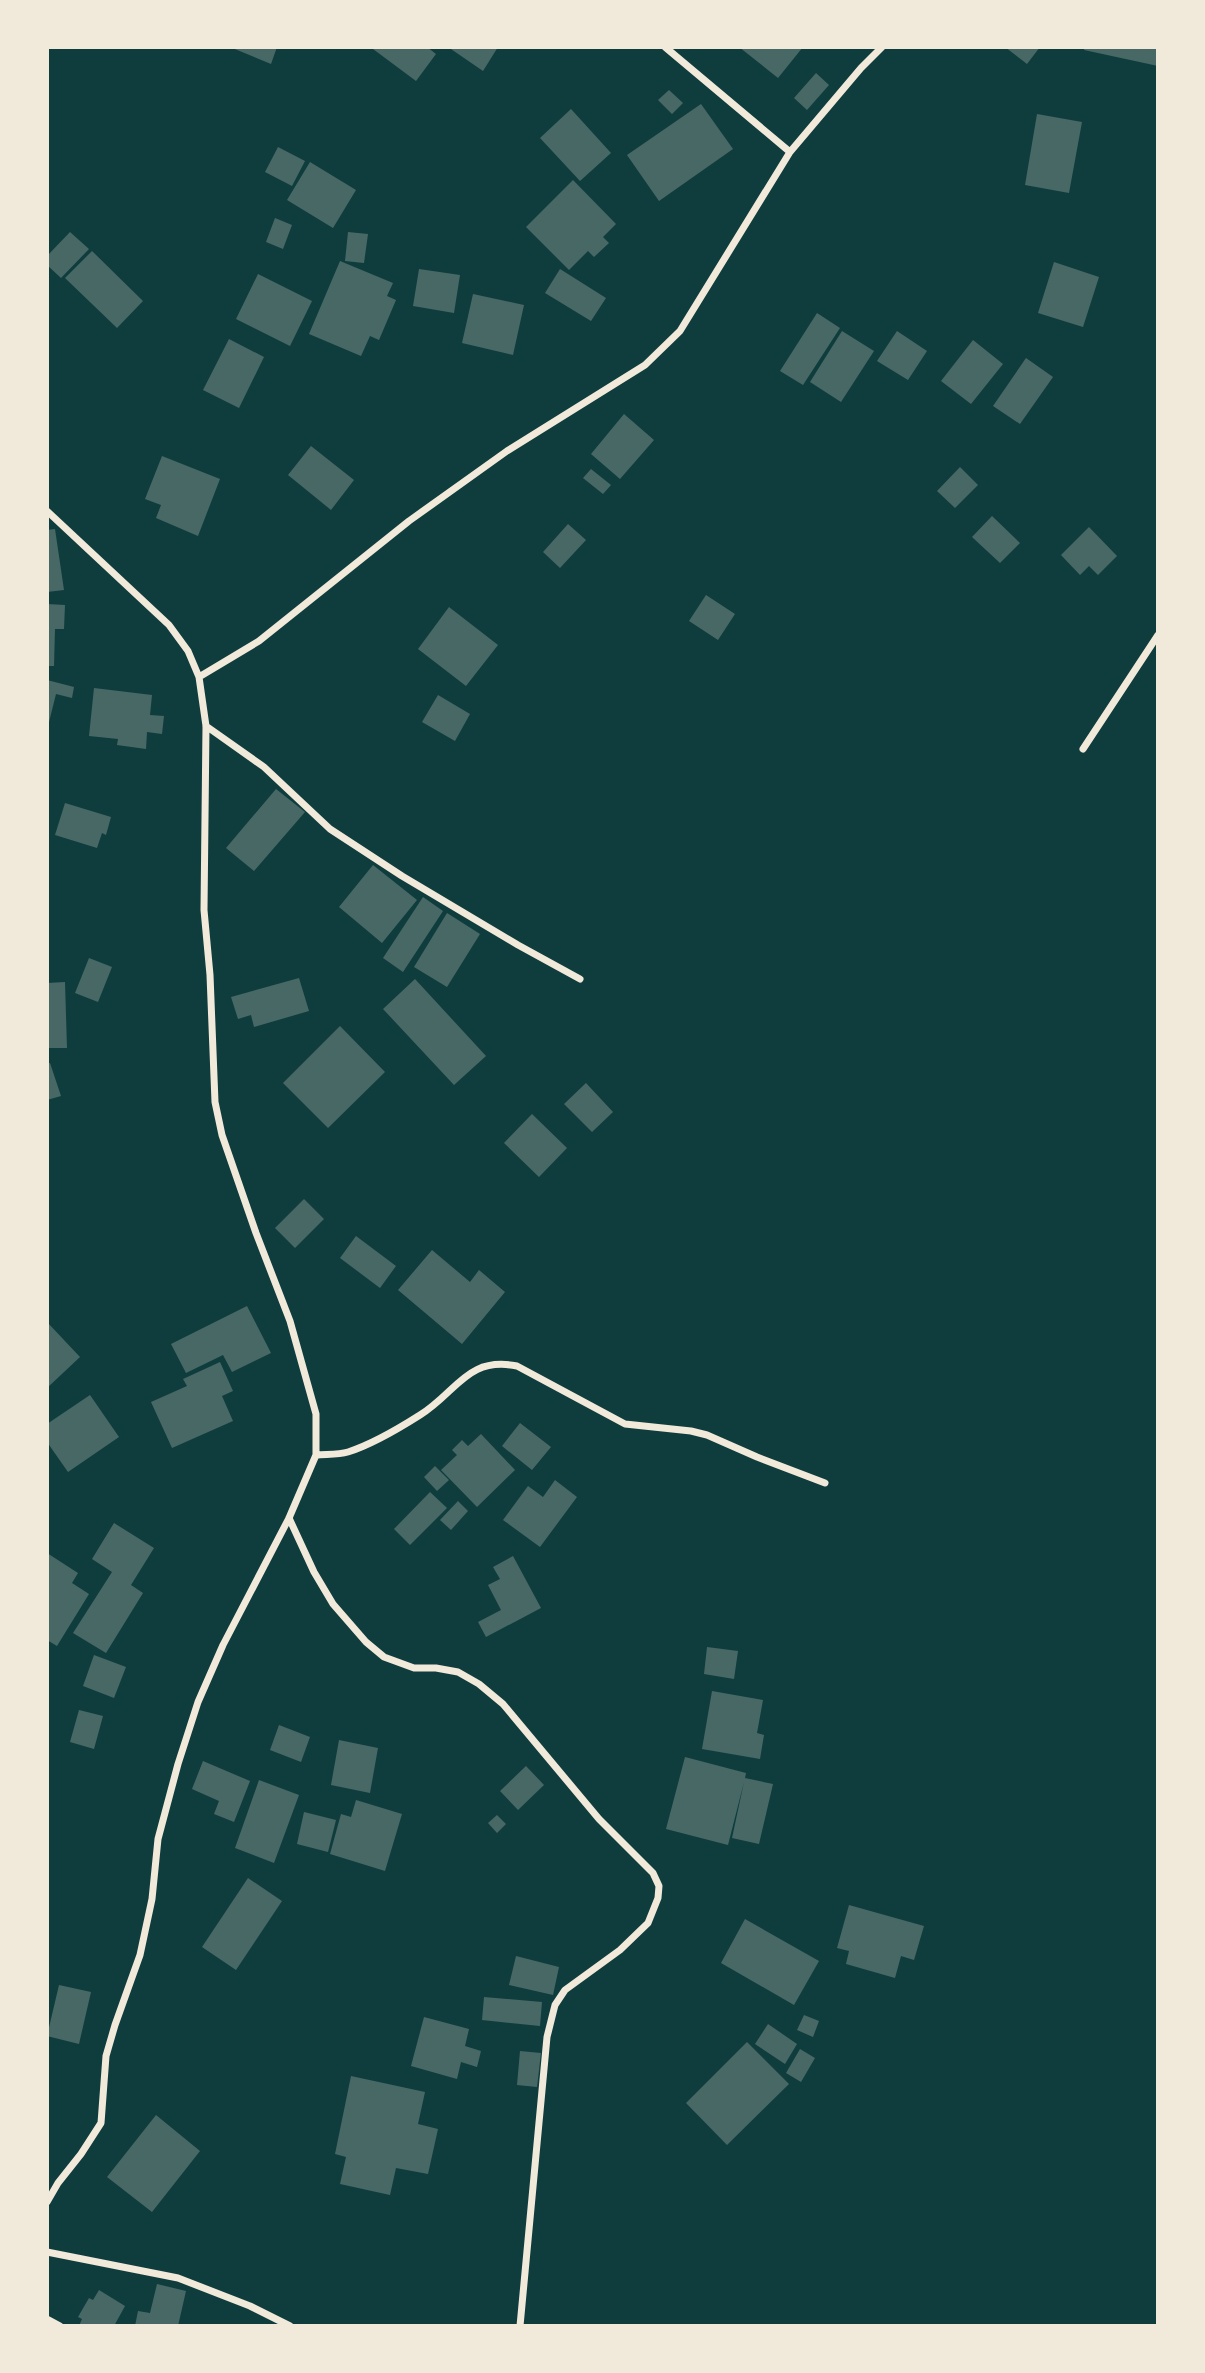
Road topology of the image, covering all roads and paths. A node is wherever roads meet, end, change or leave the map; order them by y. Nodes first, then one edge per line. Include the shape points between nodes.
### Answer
1 (665, 47) edge
2 (882, 47) edge
3 (790, 152) junction
4 (47, 511) edge
5 (1158, 635) edge
6 (199, 677) junction
7 (206, 726) junction
8 (1083, 750) dead end
9 (580, 979) dead end
10 (316, 1455) junction
11 (825, 1483) dead end
12 (289, 1518) junction
13 (47, 2202) edge
14 (47, 2252) edge
15 (47, 2319) edge
16 (60, 2326) edge
17 (290, 2326) edge
18 (520, 2326) edge

1 - 3 street
2 - 3 street
3 - 6 street via 680,331 645,365 508,451 409,521 258,640
4 - 6 street via 169,625
5 - 8 street
6 - 7 street
7 - 9 street via 264,767 330,829
7 - 10 street via 204,910 215,1102 222,1135 290,1321 316,1414
10 - 11 street via 346,1452 375,1441 423,1413 471,1371 500,1363 517,1366 625,1424 707,1435
10 - 12 street
12 - 13 street via 223,1645 178,1764 158,1839 140,1955 106,2056 101,2123
12 - 18 street via 333,1604 366,1642 384,1657 414,1668 457,1672 487,1690 599,1819 653,1873 659,1886 648,1923 565,1990 555,2005 547,2037
14 - 17 street via 178,2278
15 - 16 street

